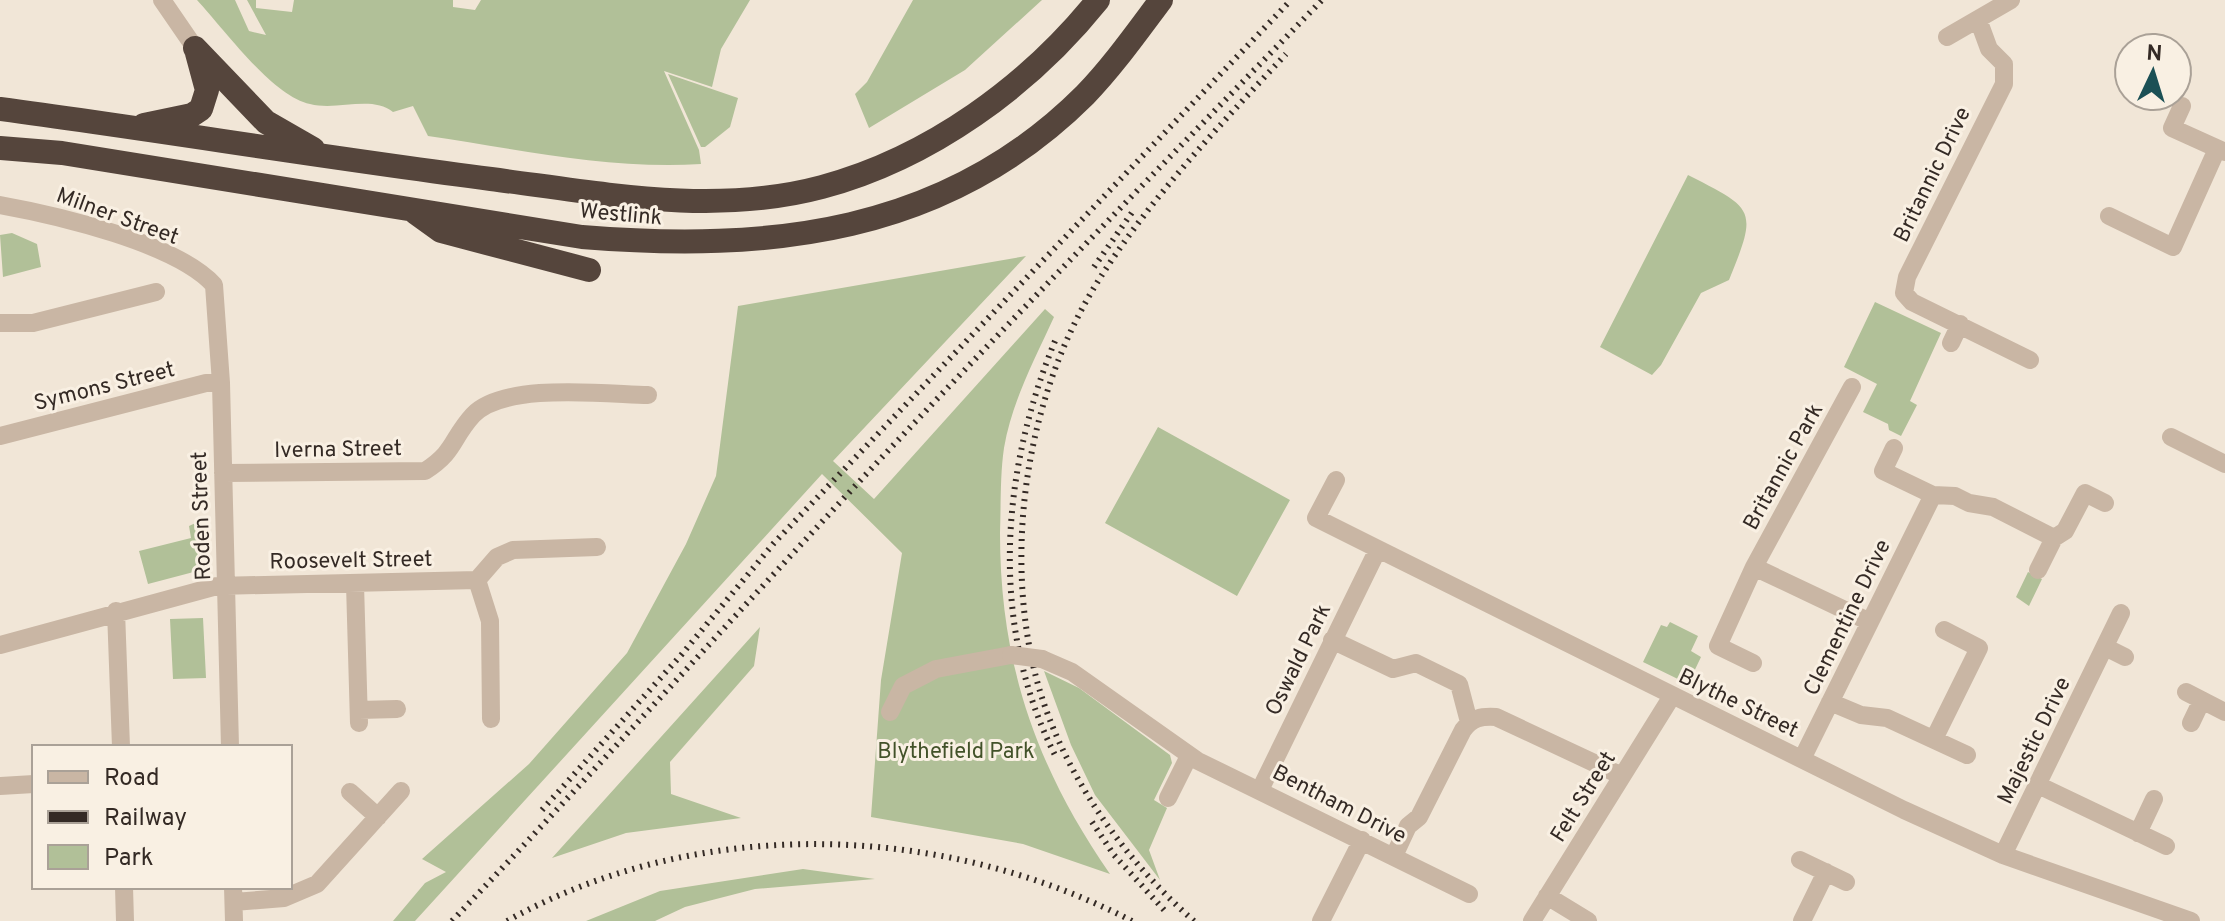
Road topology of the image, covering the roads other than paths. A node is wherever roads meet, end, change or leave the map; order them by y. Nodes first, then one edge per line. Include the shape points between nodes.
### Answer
1 (162, 0) edge
2 (1161, 0) edge
3 (2011, 0) edge
4 (1094, 4) edge
5 (1978, 19) junction
6 (1947, 37) dead end
7 (195, 48) junction
8 (0, 109) edge
9 (2179, 112) edge
10 (134, 127) junction
11 (0, 148) edge
12 (2221, 151) edge
13 (335, 159) junction
14 (0, 205) edge
15 (411, 209) junction
16 (2109, 216) dead end
17 (589, 270) dead end
18 (214, 285) joint
19 (156, 292) dead end
20 (0, 323) edge
21 (1960, 324) junction
22 (1951, 343) dead end
23 (2030, 360) dead end
24 (221, 383) junction
25 (1852, 387) dead end
26 (648, 395) dead end
27 (0, 436) edge
28 (2171, 437) dead end
29 (1894, 448) dead end
30 (2225, 464) edge
31 (223, 473) junction
32 (1336, 480) dead end
33 (1933, 495) junction
34 (2105, 503) dead end
35 (2054, 538) junction
36 (597, 547) dead end
37 (1378, 549) junction
38 (1754, 567) junction
39 (2038, 570) dead end
40 (477, 580) junction
41 (355, 584) junction
42 (226, 586) junction
43 (116, 611) junction
44 (2121, 613) dead end
45 (1870, 622) junction
46 (1944, 630) dead end
47 (1332, 640) junction
48 (0, 645) edge
49 (2105, 647) junction
50 (2125, 657) dead end
51 (1753, 663) dead end
52 (1672, 696) junction
53 (1830, 702) junction
54 (397, 709) dead end
55 (890, 712) dead end
56 (2225, 712) edge
57 (491, 719) dead end
58 (1469, 722) junction
59 (2191, 723) dead end
60 (1934, 739) junction
61 (121, 745) edge
62 (230, 745) edge
63 (1967, 755) dead end
64 (1189, 756) junction
65 (1802, 759) junction
66 (1622, 776) junction
67 (32, 784) edge
68 (2038, 785) junction
69 (0, 786) edge
70 (1260, 790) junction
71 (401, 791) dead end
72 (350, 792) dead end
73 (1168, 798) dead end
74 (2154, 799) dead end
75 (378, 817) junction
76 (2138, 833) junction
77 (1362, 840) junction
78 (2166, 846) dead end
79 (2003, 855) junction
80 (1394, 856) junction
81 (1800, 860) dead end
82 (1826, 872) junction
83 (1846, 882) dead end
84 (124, 889) edge
85 (233, 894) edge
86 (1469, 894) dead end
87 (1547, 896) junction
88 (125, 921) edge
89 (234, 921) edge
90 (1321, 921) edge
91 (1532, 921) edge
92 (1588, 921) edge
93 (1802, 921) edge
94 (2191, 921) edge

1 - 7 street
2 - 15 highway, Westlink via 1086,94 1010,157 952,190 851,225 794,237 660,243 582,237
3 - 5 street
4 - 13 highway, Westlink via 1046,59 994,101 907,154 821,187 728,200 657,200
5 - 6 street
5 - 21 street, Britannic Drive via 1989,49 2004,64 2004,84 1904,287 1907,299
7 - 10 highway via 207,90 201,109
7 - 13 highway via 266,122
8 - 10 highway, Westlink
9 - 12 street via 2172,128
10 - 13 highway, Westlink
11 - 15 highway, Westlink via 62,153
12 - 16 street via 2173,247
14 - 18 street, Milner Street via 102,229 192,267
15 - 17 highway via 441,231
18 - 24 street, Roden Street
19 - 20 street via 33,323
21 - 22 street
21 - 23 street, Britannic Drive
24 - 27 street, Symons Street
24 - 31 street, Roden Street
25 - 38 street, Britannic Park
26 - 31 street, Iverna Street via 509,396 474,414 445,458 425,471
28 - 30 street
29 - 33 street via 1883,471
31 - 42 street, Roden Street
32 - 37 street, Blythe Street via 1316,518
33 - 35 street via 1993,507
33 - 45 street, Clementine Drive
34 - 35 street via 2085,493 2065,531
35 - 39 street
36 - 40 street via 513,550 497,557
37 - 47 street, Oswald Park
37 - 52 street, Blythe Street
38 - 45 street
38 - 51 street, Britannic Park via 1718,646
40 - 41 street, Roosevelt Street
40 - 57 street via 490,621
41 - 42 street, Roosevelt Street
41 - 54 street via 359,717
42 - 43 street, Roosevelt Street
42 - 62 street, Roden Street
43 - 48 street, Roosevelt Street
43 - 61 street
44 - 49 street, Majestic Drive
45 - 53 street, Clementine Drive
46 - 60 street via 1979,648
47 - 58 street via 1393,669 1416,663 1459,684
47 - 70 street, Oswald Park
49 - 50 street
49 - 68 street, Majestic Drive
52 - 65 street, Blythe Street
52 - 66 street, Felt Street
53 - 60 street via 1861,715 1887,718
53 - 65 street, Clementine Drive
55 - 64 street, Bentham Drive, bridge via 903,686 936,669 1011,655 1042,659 1072,672
56 - 59 street via 2194,696
58 - 66 street via 1496,717
58 - 80 street
60 - 63 street
64 - 70 street, Bentham Drive
64 - 73 street
65 - 79 street, Blythe Street
66 - 87 street, Felt Street
67 - 69 street
68 - 76 street
68 - 79 street, Majestic Drive
70 - 77 street, Bentham Drive
71 - 75 street
72 - 75 street
74 - 76 street
75 - 85 street via 305,892 284,898
76 - 78 street
77 - 80 street, Bentham Drive
77 - 90 street
79 - 94 street, Blythe Street
80 - 86 street, Bentham Drive
81 - 82 street
82 - 83 street
82 - 93 street
84 - 88 street
85 - 89 street
87 - 91 street, Felt Street
87 - 92 street

